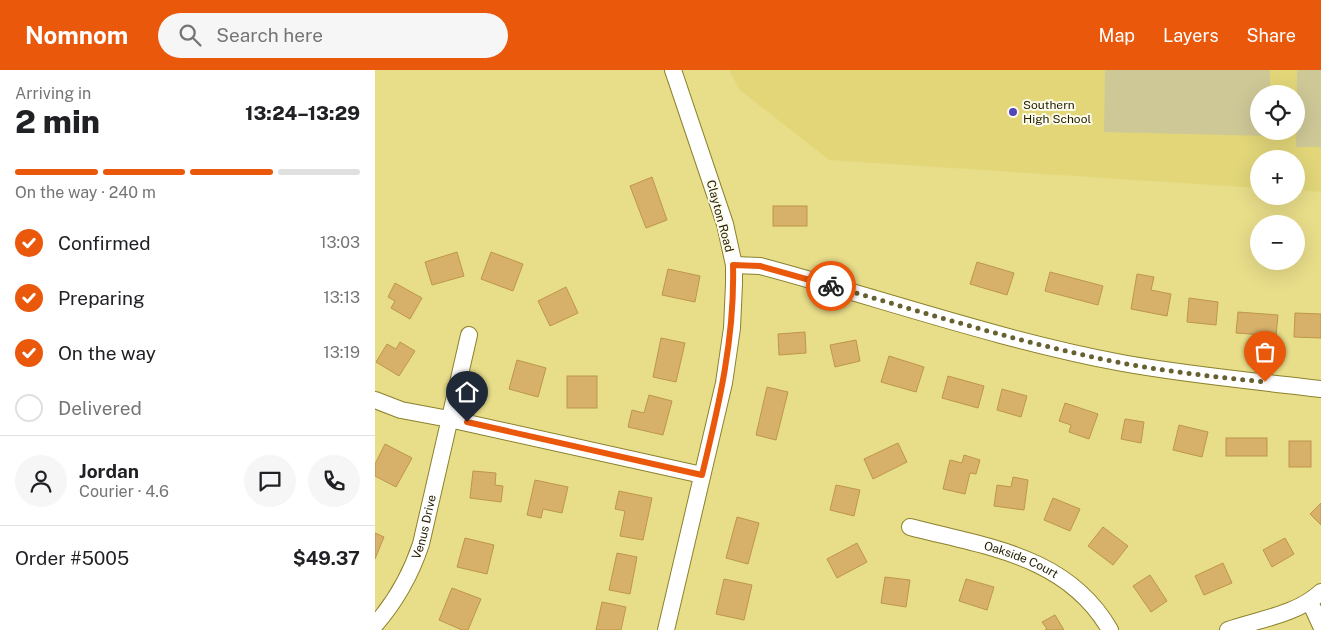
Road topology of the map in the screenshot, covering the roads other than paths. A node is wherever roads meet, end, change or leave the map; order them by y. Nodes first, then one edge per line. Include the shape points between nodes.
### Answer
1 (673, 70) edge
2 (733, 265) junction
3 (469, 335) dead end
4 (1321, 389) edge
5 (375, 400) edge
6 (449, 419) junction
7 (702, 475) junction
8 (910, 527) dead end
9 (1316, 597) edge
10 (375, 625) edge
11 (1321, 626) edge
12 (666, 630) edge
13 (1110, 630) edge
14 (1228, 630) edge

1 - 2 street, Clayton Road via 725,224
2 - 4 street via 760,266 1032,342 1123,363
2 - 7 street, Clayton Road via 729,354
3 - 6 street, Venus Drive
5 - 6 street via 401,410
6 - 7 street
6 - 10 street, Venus Drive via 416,558 396,598
7 - 12 street, Clayton Road
8 - 13 street, Oakside Court via 1013,554 1058,574 1091,603
9 - 11 street
9 - 14 street via 1292,610

